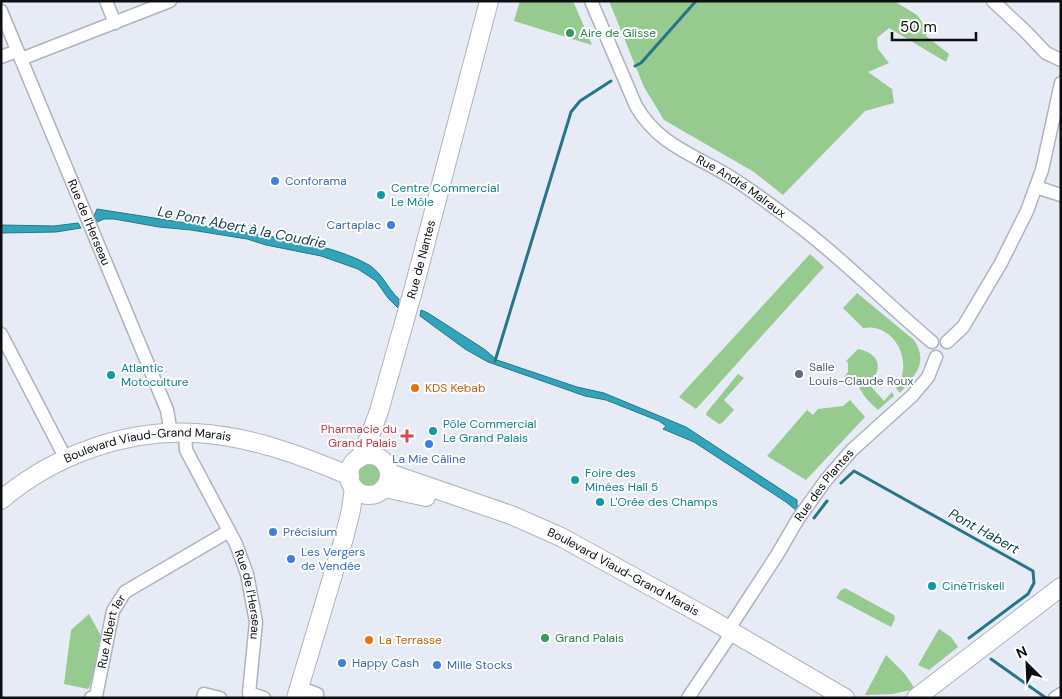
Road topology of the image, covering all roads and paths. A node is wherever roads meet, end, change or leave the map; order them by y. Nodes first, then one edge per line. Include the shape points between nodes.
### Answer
1 (106, 1) edge
2 (170, 1) edge
3 (489, 1) edge
4 (591, 1) edge
5 (993, 1) edge
6 (1, 12) edge
7 (115, 23) junction
8 (19, 55) junction
9 (1, 57) edge
10 (1061, 60) edge
11 (1061, 82) edge
12 (1036, 187) junction
13 (1061, 195) edge
14 (1, 334) edge
15 (932, 342) junction
16 (947, 342) junction
17 (936, 357) junction
18 (178, 433) junction
19 (66, 459) junction
20 (368, 475) junction
21 (1, 500) edge
22 (229, 531) junction
23 (1061, 587) edge
24 (728, 635) junction
25 (298, 692) edge
26 (248, 696) edge
27 (917, 697) edge
28 (91, 698) edge
29 (203, 698) edge
30 (220, 698) edge
31 (264, 698) edge
32 (317, 698) edge
33 (688, 698) edge
34 (829, 698) edge
35 (846, 698) edge

1 - 7 street
2 - 7 street
3 - 20 main road, Rue de Nantes via 413,291 371,433
4 - 15 street, Rue André Malraux via 643,119 664,139 741,184 804,230
5 - 10 street via 1046,53
6 - 8 street, Rue de l'Herseau
7 - 8 street
8 - 9 street
8 - 18 street, Rue de l'Herseau
11 - 12 street, Rue des Plantes
12 - 13 street
12 - 16 street, Rue des Plantes via 1001,264 963,327
14 - 19 street
15 - 16 street via 940,339
15 - 17 street via 930,351
16 - 17 street, Rue des Plantes via 948,350 944,356
17 - 24 street, Rue des Plantes via 928,377 912,396 852,450 826,480 798,519
18 - 19 main road, Boulevard Viaud-Grand Marais via 123,440
18 - 20 main road, Boulevard Viaud-Grand Marais via 254,442
18 - 22 street, Rue de l'Herseau
19 - 21 main road, Boulevard Viaud-Grand Marais
20 - 24 main road, Boulevard Viaud-Grand Marais via 508,524 558,546
20 - 25 main road, Rue de Nantes via 351,510
22 - 26 street, Rue de l'Herseau via 248,574 256,622
22 - 28 street, Rue Albert 1er via 125,592 113,611 96,696
23 - 27 main road
24 - 33 street, Rue des Plantes
24 - 34 main road, Boulevard Viaud-Grand Marais
24 - 35 main road, Boulevard Viaud-Grand Marais
25 - 32 street via 317,694
26 - 31 street, Rue de l'Herseau
29 - 30 street via 204,694

